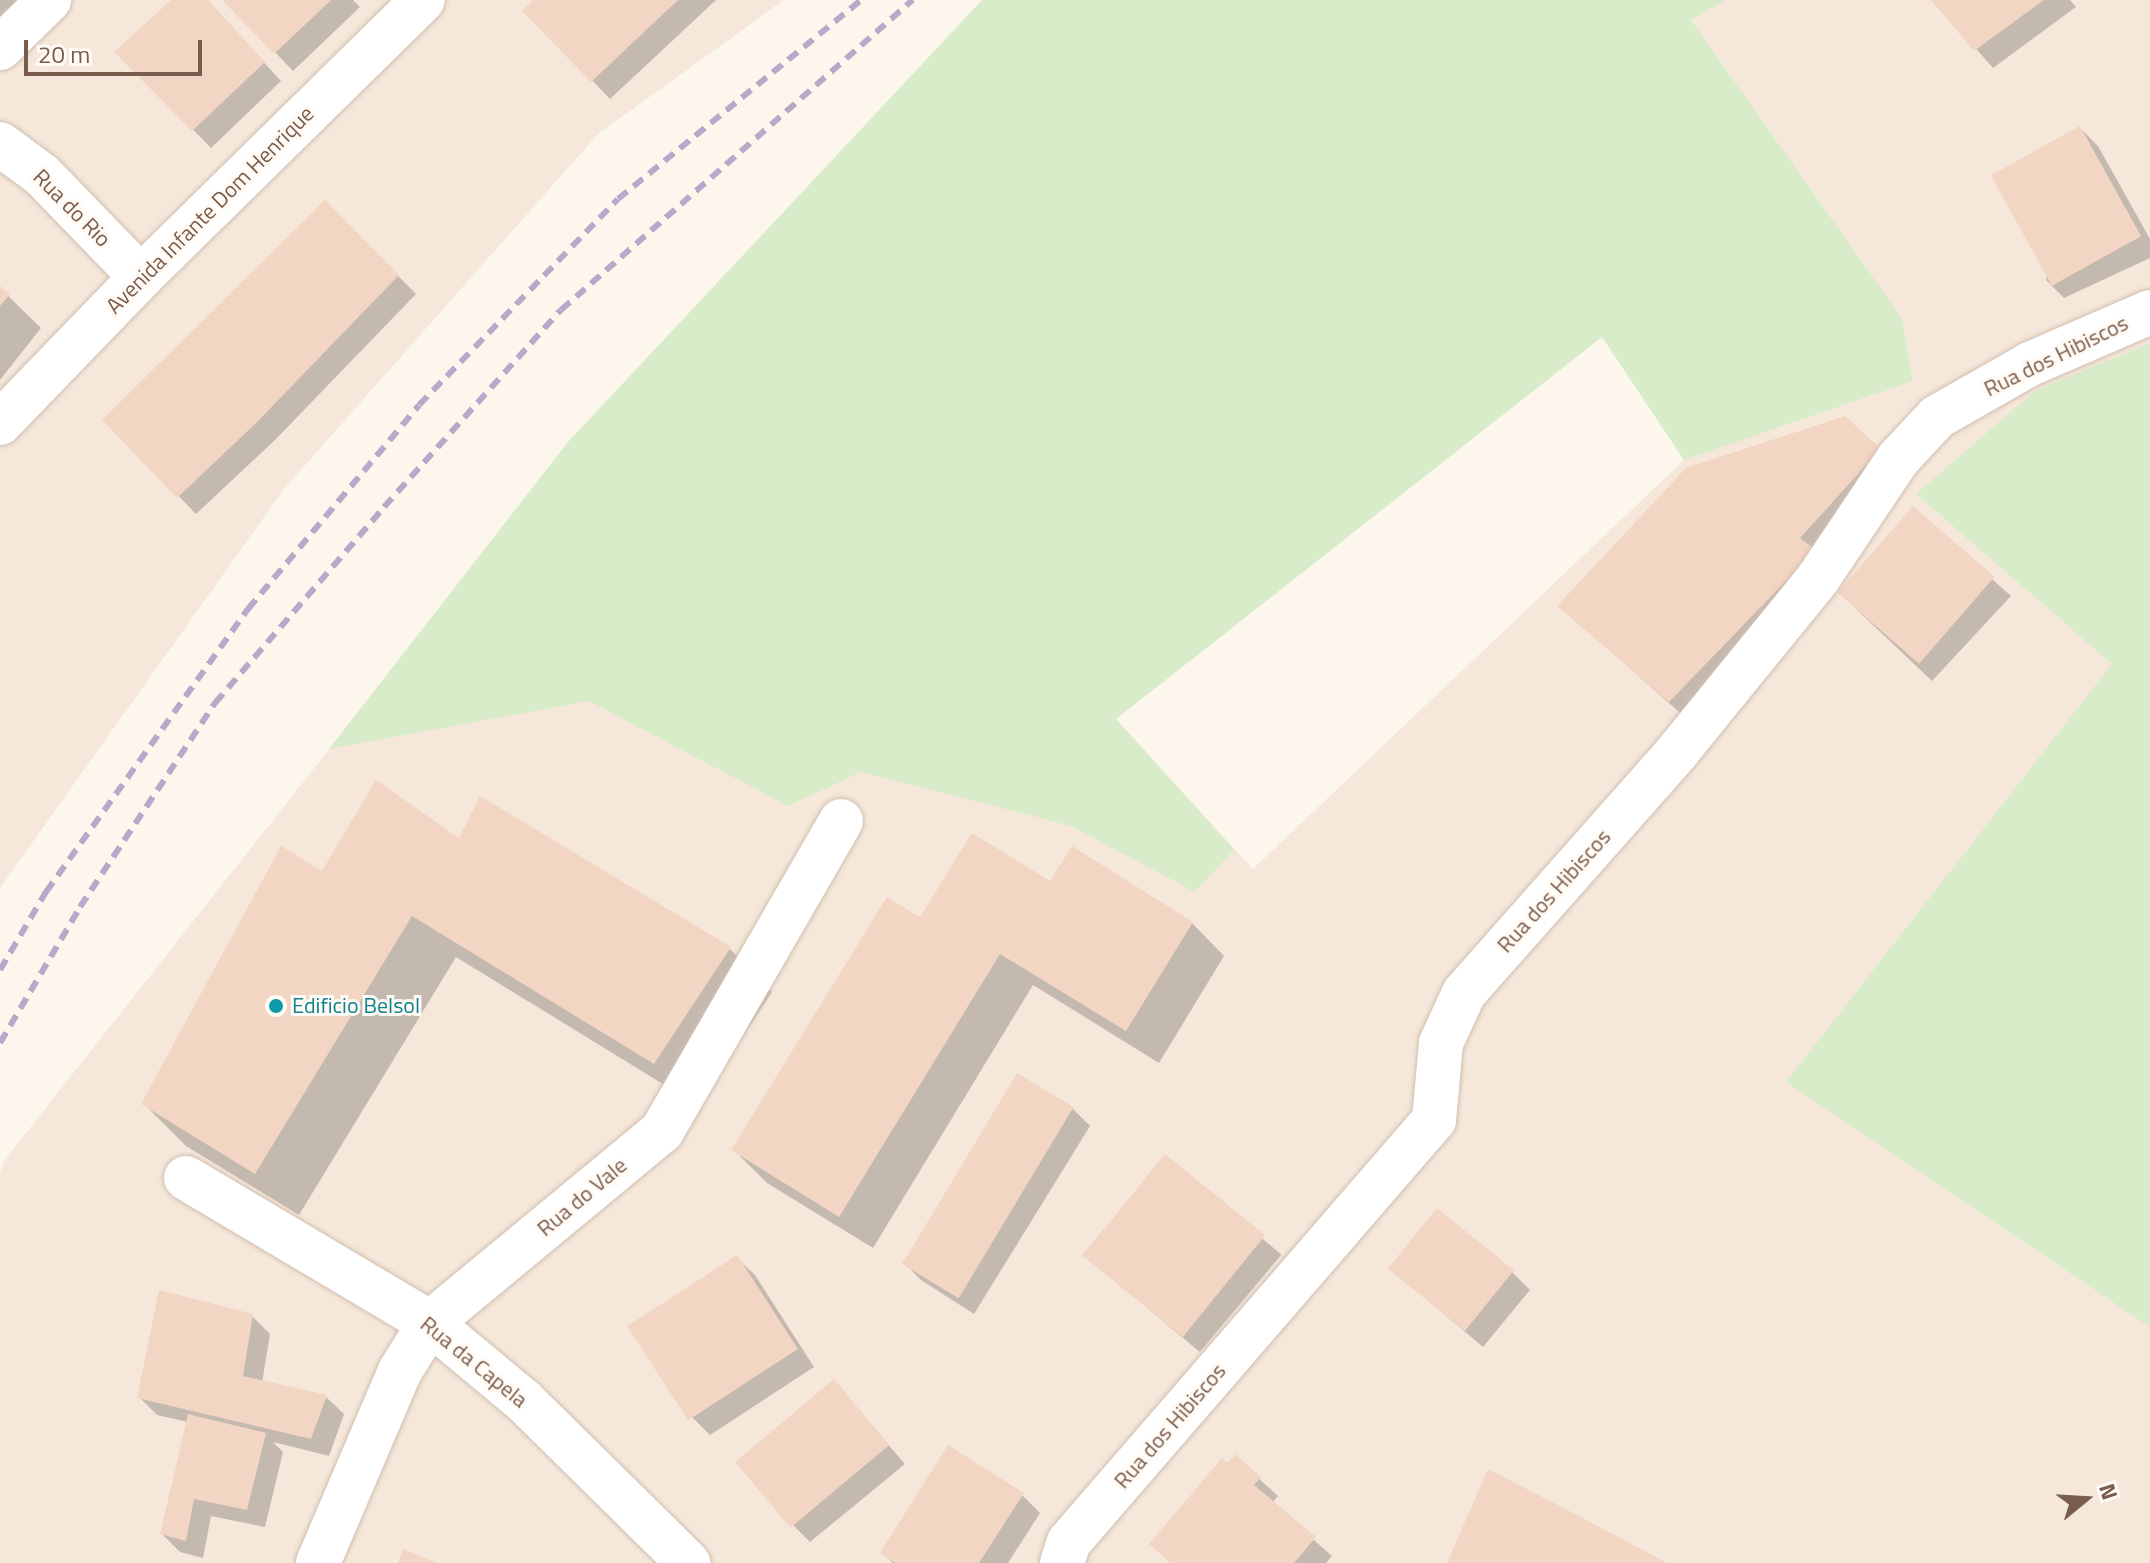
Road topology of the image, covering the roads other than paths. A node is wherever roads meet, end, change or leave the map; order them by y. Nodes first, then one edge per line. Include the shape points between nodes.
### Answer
1 (49, 0) edge
2 (423, 0) edge
3 (0, 48) edge
4 (0, 144) edge
5 (141, 277) junction
6 (2150, 312) edge
7 (0, 423) edge
8 (841, 821) dead end
9 (186, 1178) dead end
10 (430, 1323) junction
11 (318, 1563) edge
12 (688, 1563) edge
13 (1062, 1563) edge

1 - 3 street
2 - 5 street, Avenida Infante Dom Henrique
4 - 5 street, Rua do Rio via 42,175
5 - 7 street, Avenida Infante Dom Henrique
6 - 13 street, Rua dos Hibiscos via 2030,364 1937,417 1898,459 1819,577 1677,752 1464,993 1441,1043 1434,1120 1069,1542
8 - 10 street, Rua do Vale via 662,1131
9 - 10 street, Rua da Capela
10 - 11 street, Rua do Vale via 400,1371
10 - 12 street, Rua da Capela via 524,1401

